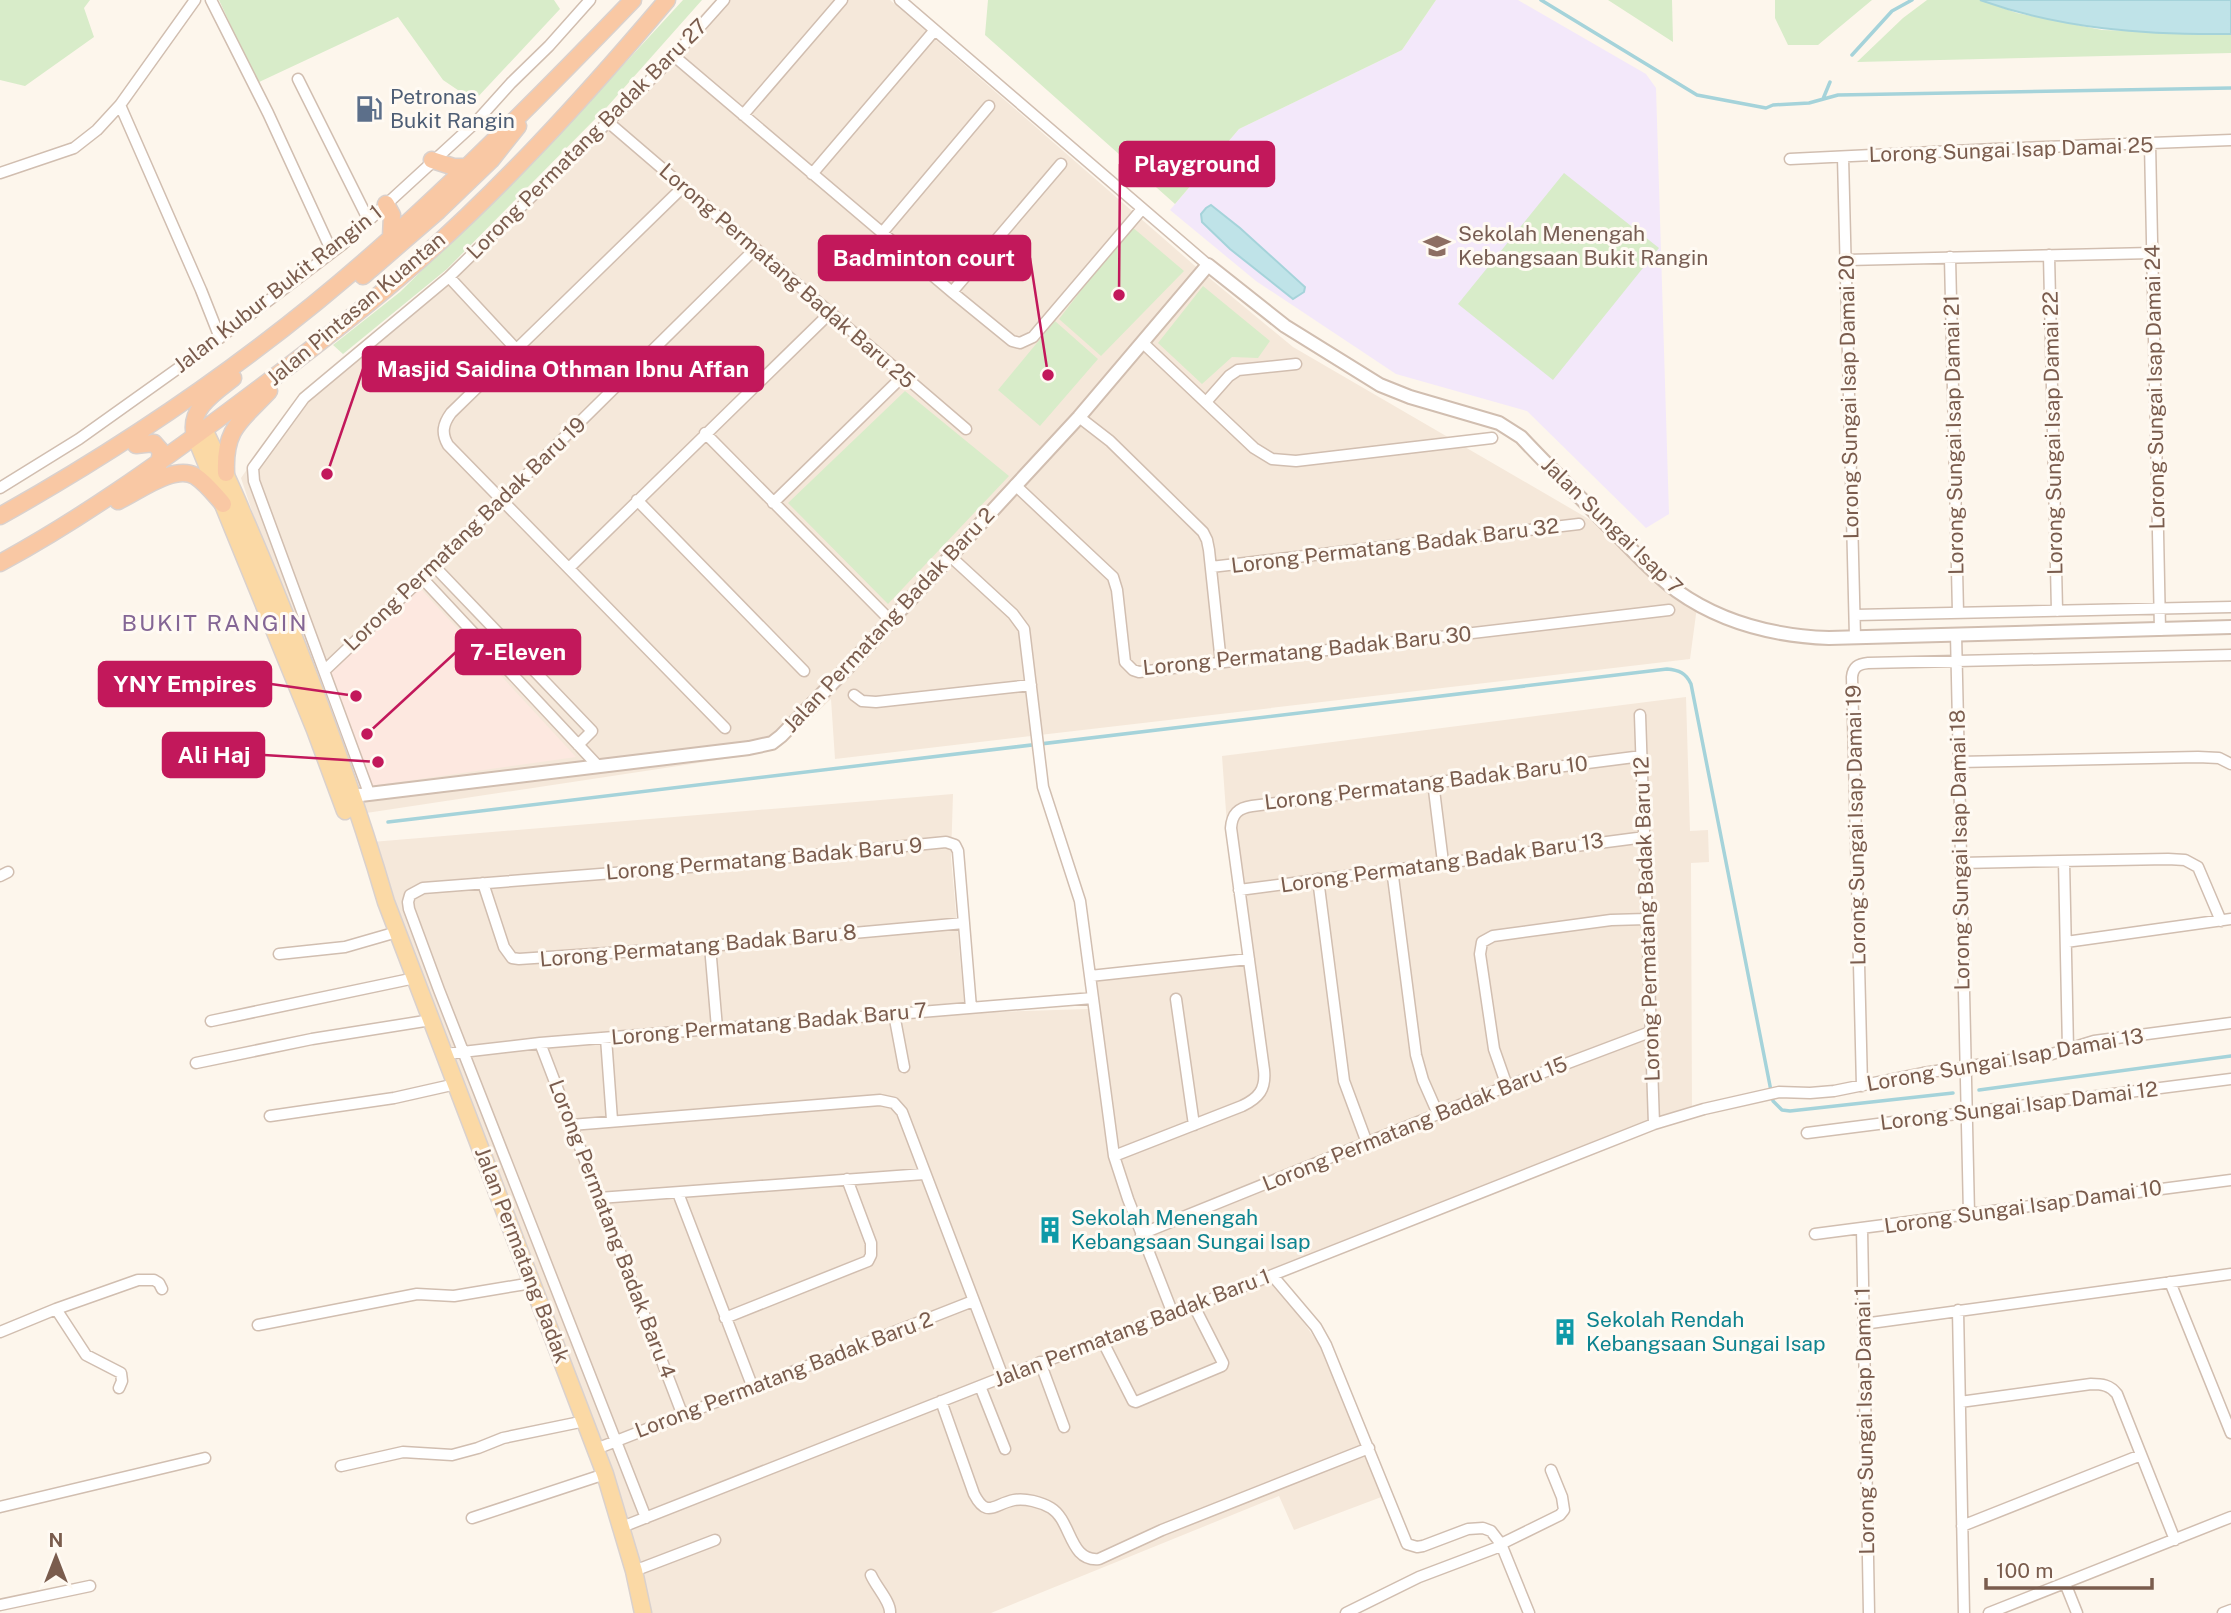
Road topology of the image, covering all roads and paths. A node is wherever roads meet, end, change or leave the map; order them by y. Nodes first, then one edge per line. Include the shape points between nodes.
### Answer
1 (195, 0) edge
2 (211, 0) edge
3 (590, 0) edge
4 (633, 0) edge
5 (667, 0) edge
6 (724, 0) edge
7 (842, 0) edge
8 (900, 0) edge
9 (934, 31) junction
10 (674, 56) junction
11 (298, 79) dead end
12 (120, 105) junction
13 (989, 106) dead end
14 (528, 107) junction
15 (743, 115) junction
16 (608, 122) junction
17 (2231, 140) edge
18 (2150, 144) junction
19 (1843, 157) junction
20 (1790, 159) dead end
21 (432, 160) junction
22 (1060, 164) dead end
23 (465, 167) junction
24 (0, 173) edge
25 (813, 174) junction
26 (683, 187) junction
27 (386, 204) junction
28 (1142, 209) junction
29 (369, 221) junction
30 (882, 233) junction
31 (391, 238) junction
32 (755, 249) junction
33 (332, 252) junction
34 (2152, 253) junction
35 (2049, 255) junction
36 (1950, 257) junction
37 (1846, 260) junction
38 (1208, 265) junction
39 (449, 277) junction
40 (951, 292) junction
41 (830, 313) junction
42 (220, 338) junction
43 (1143, 342) junction
44 (516, 349) junction
45 (297, 361) junction
46 (1296, 364) dead end
47 (902, 376) junction
48 (1206, 402) junction
49 (1079, 417) junction
50 (198, 429) junction
51 (966, 429) dead end
52 (705, 433) junction
53 (1493, 438) dead end
54 (136, 445) junction
55 (159, 464) junction
56 (226, 473) junction
57 (1015, 485) junction
58 (0, 488) edge
59 (501, 499) junction
60 (637, 500) junction
61 (774, 503) junction
62 (223, 504) junction
63 (0, 516) edge
64 (72, 520) junction
65 (1579, 524) dead end
66 (0, 525) edge
67 (950, 555) junction
68 (0, 563) edge
69 (434, 566) junction
70 (1211, 567) junction
71 (569, 568) junction
72 (422, 578) junction
73 (2231, 607) edge
74 (2160, 609) junction
75 (1669, 610) dead end
76 (2057, 611) junction
77 (1958, 612) junction
78 (1855, 615) junction
79 (890, 620) junction
80 (2231, 627) edge
81 (2160, 630) junction
82 (1956, 634) junction
83 (1855, 637) junction
84 (2231, 655) edge
85 (1956, 661) junction
86 (1221, 663) junction
87 (324, 671) junction
88 (804, 671) dead end
89 (1031, 685) junction
90 (854, 695) dead end
91 (1640, 715) dead end
92 (725, 728) dead end
93 (578, 744) junction
94 (1642, 756) junction
95 (1958, 762) junction
96 (2231, 764) edge
97 (598, 766) junction
98 (1433, 782) junction
99 (369, 793) junction
100 (346, 797) junction
101 (1645, 837) junction
102 (2064, 861) junction
103 (1443, 862) junction
104 (1960, 863) junction
105 (1392, 869) junction
106 (1318, 879) junction
107 (483, 883) junction
108 (1239, 890) junction
109 (1647, 919) junction
110 (2226, 920) edge
111 (964, 923) junction
112 (397, 932) junction
113 (2066, 942) junction
114 (710, 946) junction
115 (279, 954) dead end
116 (1249, 959) junction
117 (1090, 976) junction
118 (415, 978) junction
119 (1093, 998) junction
120 (1176, 999) dead end
121 (971, 1007) junction
122 (894, 1014) junction
123 (431, 1020) junction
124 (211, 1021) dead end
125 (2231, 1023) edge
126 (717, 1028) junction
127 (1650, 1032) junction
128 (606, 1038) junction
129 (540, 1043) junction
130 (2068, 1049) junction
131 (464, 1052) junction
132 (445, 1054) junction
133 (196, 1063) dead end
134 (1965, 1066) junction
135 (904, 1067) dead end
136 (2231, 1079) edge
137 (456, 1084) junction
138 (1507, 1086) junction
139 (1862, 1086) junction
140 (1763, 1094) joint
141 (1966, 1113) junction
142 (1438, 1114) junction
143 (270, 1116) dead end
144 (612, 1121) junction
145 (1654, 1124) junction
146 (571, 1125) junction
147 (1194, 1125) junction
148 (1807, 1133) dead end
149 (1367, 1143) junction
150 (1114, 1156) junction
151 (924, 1174) junction
152 (847, 1179) junction
153 (2230, 1183) edge
154 (678, 1193) junction
155 (599, 1198) junction
156 (1969, 1214) junction
157 (1862, 1228) junction
158 (1141, 1234) junction
159 (1815, 1234) dead end
160 (2231, 1274) edge
161 (1272, 1275) junction
162 (2170, 1282) junction
163 (532, 1283) junction
164 (162, 1289) dead end
165 (973, 1301) junction
166 (1194, 1306) junction
167 (56, 1309) junction
168 (1958, 1310) junction
169 (1173, 1314) junction
170 (725, 1318) junction
171 (1863, 1324) junction
172 (258, 1325) dead end
173 (0, 1332) edge
174 (1102, 1340) junction
175 (1040, 1362) junction
176 (1003, 1377) junction
177 (980, 1386) junction
178 (119, 1388) dead end
179 (753, 1388) junction
180 (941, 1401) junction
181 (1960, 1402) junction
182 (683, 1416) junction
183 (584, 1421) junction
184 (1064, 1427) dead end
185 (2231, 1433) edge
186 (617, 1441) junction
187 (1370, 1448) junction
188 (596, 1449) junction
189 (1005, 1449) dead end
190 (2141, 1455) junction
191 (205, 1458) dead end
192 (341, 1466) dead end
193 (1551, 1470) dead end
194 (605, 1474) junction
195 (0, 1507) edge
196 (2231, 1517) edge
197 (472, 1518) dead end
198 (646, 1518) junction
199 (1962, 1526) junction
200 (622, 1527) junction
201 (715, 1540) dead end
202 (2175, 1540) junction
203 (1501, 1545) junction
204 (634, 1571) junction
205 (872, 1575) dead end
206 (2065, 1583) junction
207 (90, 1586) dead end
208 (0, 1605) edge
209 (2231, 1610) edge
210 (642, 1613) edge
211 (890, 1613) edge
212 (1346, 1613) edge
213 (1529, 1613) edge
214 (1869, 1613) edge
215 (1964, 1613) edge
216 (1989, 1613) edge
217 (2077, 1613) edge
218 (2223, 1613) edge

1 - 12 street
2 - 33 street
3 - 21 street, Jalan Kubur Bukit Rangin 1 via 475,123
4 - 14 highway, Jalan Pintasan Kuantan
5 - 45 highway, Jalan Pintasan Kuantan via 582,98 478,205 401,276
6 - 10 street, Lorong Permatang Badak Baru 27
7 - 15 street
8 - 9 street
9 - 25 street
9 - 28 street
10 - 15 street
10 - 16 street, Lorong Permatang Badak Baru 27
11 - 29 street
12 - 24 street via 81,144
12 - 42 street
13 - 30 street
14 - 23 highway, Jalan Pintasan Kuantan
14 - 50 highway via 498,153 438,211 332,302 208,398
15 - 25 street
16 - 26 street, Lorong Permatang Badak Baru 25
16 - 39 street, Lorong Permatang Badak Baru 27
17 - 18 street, Lorong Sungai Isap Damai 25
18 - 19 street, Lorong Sungai Isap Damai 25
18 - 34 street, Lorong Sungai Isap Damai 24
19 - 20 street, Lorong Sungai Isap Damai 25
19 - 37 street, Lorong Sungai Isap Damai 20
21 - 23 highway
21 - 27 street, Jalan Kubur Bukit Rangin 1
22 - 40 street
23 - 31 highway, Jalan Pintasan Kuantan
25 - 30 street
26 - 32 street, Lorong Permatang Badak Baru 25
26 - 44 street
27 - 29 street, Jalan Kubur Bukit Rangin 1
27 - 31 highway via 392,215
28 - 38 street
28 - 40 street via 1027,341 1005,338
29 - 33 street, Jalan Kubur Bukit Rangin 1
30 - 40 street
31 - 63 highway, Jalan Pintasan Kuantan via 203,387 85,467
32 - 41 street, Lorong Permatang Badak Baru 25
32 - 59 street, Lorong Permatang Badak Baru 19
33 - 42 street, Jalan Kubur Bukit Rangin 1
34 - 35 street
34 - 74 street, Lorong Sungai Isap Damai 24
35 - 36 street
35 - 76 street, Lorong Sungai Isap Damai 22
36 - 37 street
36 - 77 street, Lorong Sungai Isap Damai 21
37 - 78 street, Lorong Sungai Isap Damai 20
38 - 43 street, Jalan Permatang Badak Baru 2
38 - 83 street, Jalan Sungai Isap 7 via 1285,326 1380,385 1510,429 1659,576 1691,600 1732,621 1783,635
39 - 44 street, Lorong Permatang Badak Baru 27
39 - 87 street, Lorong Permatang Badak Baru 27 via 304,398 253,468
41 - 47 street, Lorong Permatang Badak Baru 25
41 - 52 street
42 - 58 street, Jalan Kubur Bukit Rangin 1 via 79,439
43 - 48 street
43 - 49 street, Jalan Permatang Badak Baru 2
44 - 59 street via 451,414 443,432 448,445
45 - 50 highway, Jalan Pintasan Kuantan
45 - 56 highway via 230,434
46 - 48 street via 1238,370
47 - 51 street, Lorong Permatang Badak Baru 25
47 - 61 street
48 - 53 street via 1254,448 1283,461
49 - 57 street, Jalan Permatang Badak Baru 2
49 - 70 street via 1197,524 1208,540
50 - 54 highway via 175,420
50 - 55 highway, Jalan Pintasan Kuantan
50 - 56 main road, Jalan Permatang Badak
50 - 62 main road, Jalan Permatang Badak
52 - 60 street
52 - 61 street
54 - 55 highway via 154,443 161,451
54 - 66 highway via 70,488
55 - 64 highway, Jalan Pintasan Kuantan
56 - 100 main road, Jalan Permatang Badak via 320,702
57 - 67 street, Jalan Permatang Badak Baru 2
57 - 86 street, Lorong Permatang Badak Baru 30 via 1113,577 1128,666 1147,672
59 - 69 street, Lorong Permatang Badak Baru 19
59 - 71 street
60 - 71 street
60 - 88 street
61 - 79 street
62 - 64 highway via 192,474 174,473
62 - 100 main road, Jalan Permatang Badak
64 - 68 highway, Jalan Pintasan Kuantan
65 - 70 street, Lorong Permatang Badak Baru 32
67 - 79 street, Jalan Permatang Badak Baru 2
67 - 89 street via 1020,621
69 - 72 street, Lorong Permatang Badak Baru 19
69 - 93 street via 592,731
70 - 86 street
71 - 92 street
72 - 87 street, Lorong Permatang Badak Baru 19
72 - 93 street
73 - 74 street
74 - 76 street
74 - 81 street, Lorong Sungai Isap Damai 24
75 - 86 street, Lorong Permatang Badak Baru 30
76 - 77 street
77 - 78 street
78 - 83 street, Lorong Sungai Isap Damai 20
79 - 97 street, Jalan Permatang Badak Baru 2 via 772,743
80 - 81 street, Jalan Sungai Isap 7
81 - 82 street, Jalan Sungai Isap 7
82 - 83 street, Jalan Sungai Isap 7
82 - 85 street, Lorong Sungai Isap Damai 18
84 - 85 street, Lorong Sungai Isap Damai 19
85 - 95 street, Lorong Sungai Isap Damai 18
85 - 139 street, Lorong Sungai Isap Damai 19 via 1862,663 1853,671
87 - 99 street, Lorong Permatang Badak Baru 27
89 - 90 street via 876,702
89 - 117 street via 1043,787 1080,901
91 - 94 street, Lorong Permatang Badak Baru 12
93 - 97 street
94 - 98 street, Lorong Permatang Badak Baru 10
94 - 101 street, Lorong Permatang Badak Baru 12
95 - 96 street via 2197,757 2220,758
95 - 104 street, Lorong Sungai Isap Damai 18
97 - 99 street, Jalan Permatang Badak Baru 2
98 - 103 street
98 - 108 street, Lorong Permatang Badak Baru 10 via 1238,810 1231,828
99 - 100 street, Jalan Permatang Badak Baru 2
100 - 112 main road, Jalan Permatang Badak via 370,850
101 - 103 street, Lorong Permatang Badak Baru 13
101 - 109 street, Lorong Permatang Badak Baru 12
102 - 104 street
102 - 110 street via 2168,859 2192,863
102 - 113 street
103 - 105 street, Lorong Permatang Badak Baru 13
104 - 134 street, Lorong Sungai Isap Damai 18
105 - 106 street, Lorong Permatang Badak Baru 13
105 - 142 street via 1416,1055
106 - 108 street, Lorong Permatang Badak Baru 13
106 - 149 street via 1344,1081
107 - 111 street, Lorong Permatang Badak Baru 9 via 946,842 958,851
107 - 114 street, Lorong Permatang Badak Baru 8 via 512,958
107 - 131 street, Lorong Permatang Badak Baru 9 via 424,888 410,895 408,902
108 - 116 street, Lorong Permatang Badak Baru 10
109 - 127 street, Lorong Permatang Badak Baru 12
109 - 138 street via 1493,936 1482,942 1494,1049
110 - 113 street
111 - 114 street, Lorong Permatang Badak Baru 8
111 - 121 street, Lorong Permatang Badak Baru 9
112 - 115 street via 345,947
112 - 118 main road, Jalan Permatang Badak
113 - 130 street
114 - 126 street
116 - 117 street
116 - 147 street, Lorong Permatang Badak Baru 10 via 1264,1086 1251,1102
117 - 119 street
118 - 123 main road, Jalan Permatang Badak
118 - 124 street
119 - 121 street, Lorong Permatang Badak Baru 7
119 - 150 street
120 - 147 street
121 - 122 street, Lorong Permatang Badak Baru 7
122 - 126 street, Lorong Permatang Badak Baru 7
122 - 135 street
123 - 132 main road, Jalan Permatang Badak
123 - 133 street
125 - 130 street, Lorong Sungai Isap Damai 13 via 2094,1041
126 - 128 street, Lorong Permatang Badak Baru 7
127 - 138 street, Lorong Permatang Badak Baru 15
127 - 145 street, Lorong Permatang Badak Baru 12
128 - 129 street, Lorong Permatang Badak Baru 7
128 - 144 street
129 - 131 street, Lorong Permatang Badak Baru 7
129 - 146 street, Lorong Permatang Badak Baru 4
130 - 134 street, Lorong Sungai Isap Damai 13
131 - 132 street, Lorong Permatang Badak Baru 7
131 - 186 street
132 - 137 main road, Jalan Permatang Badak
134 - 139 street, Lorong Sungai Isap Damai 13
134 - 141 street, Lorong Sungai Isap Damai 18
136 - 141 street, Lorong Sungai Isap Damai 12
137 - 143 street
137 - 163 main road, Jalan Permatang Badak
138 - 142 street, Lorong Permatang Badak Baru 15
139 - 140 street, Lorong Sungai Isap Damai 13
140 - 145 street, Jalan Permatang Badak Baru 1
141 - 148 street, Lorong Sungai Isap Damai 12
141 - 156 street, Lorong Sungai Isap Damai 18
142 - 149 street, Lorong Permatang Badak Baru 15
144 - 146 street
144 - 151 street via 887,1101 902,1112
145 - 161 street, Jalan Permatang Badak Baru 1
146 - 155 street, Lorong Permatang Badak Baru 4
147 - 150 street, Lorong Permatang Badak Baru 10
149 - 158 street, Lorong Permatang Badak Baru 15
150 - 158 street
151 - 152 street
151 - 165 street
152 - 154 street
152 - 170 street via 870,1244 868,1261
153 - 156 street, Lorong Sungai Isap Damai 10
154 - 155 street
154 - 170 street
155 - 182 street, Lorong Permatang Badak Baru 4
156 - 157 street, Lorong Sungai Isap Damai 10
157 - 159 street, Lorong Sungai Isap Damai 10
157 - 171 street, Lorong Sungai Isap Damai 1
158 - 169 street
160 - 162 street
161 - 166 street, Jalan Permatang Badak Baru 1
161 - 187 street via 1316,1327
162 - 168 street
162 - 185 street
163 - 172 street via 454,1296 417,1294
163 - 183 main road, Jalan Permatang Badak
164 - 167 street via 154,1280 138,1280
165 - 176 street
165 - 179 street, Lorong Permatang Badak Baru 2
166 - 169 street, Jalan Permatang Badak Baru 1
166 - 174 street via 1222,1366 1136,1402
167 - 173 street
167 - 178 street via 86,1355 121,1373
168 - 171 street
168 - 181 street
169 - 174 street, Jalan Permatang Badak Baru 1
170 - 179 street
171 - 214 street, Lorong Sungai Isap Damai 1
174 - 175 street, Jalan Permatang Badak Baru 1
175 - 176 street, Jalan Permatang Badak Baru 1
175 - 184 street
176 - 177 street, Jalan Permatang Badak Baru 1
177 - 180 street, Jalan Permatang Badak Baru 1
177 - 189 street
179 - 182 street, Lorong Permatang Badak Baru 2
180 - 187 street via 981,1506 986,1509 1023,1499 1050,1507 1080,1554 1090,1560
180 - 198 street, Jalan Permatang Badak Baru 1
181 - 190 street via 2107,1385 2117,1394
181 - 199 street
182 - 186 street, Lorong Permatang Badak Baru 2
183 - 188 main road, Jalan Permatang Badak
183 - 192 street via 514,1435 452,1455 390,1454
186 - 188 street, Lorong Permatang Badak Baru 2
186 - 198 street
187 - 203 street via 1407,1544 1423,1546 1476,1528 1491,1531
188 - 194 main road, Jalan Permatang Badak
190 - 199 street
190 - 202 street
191 - 195 street
193 - 203 street via 1564,1510
194 - 197 street
194 - 200 main road, Jalan Permatang Badak
196 - 202 street
198 - 200 street, Jalan Permatang Badak Baru 1
199 - 215 street
200 - 204 main road, Jalan Permatang Badak
201 - 204 street
202 - 206 street
203 - 212 street via 1419,1577
203 - 213 street
204 - 210 main road, Jalan Permatang Badak
205 - 211 street
206 - 216 street
206 - 217 street
207 - 208 street
209 - 218 street

